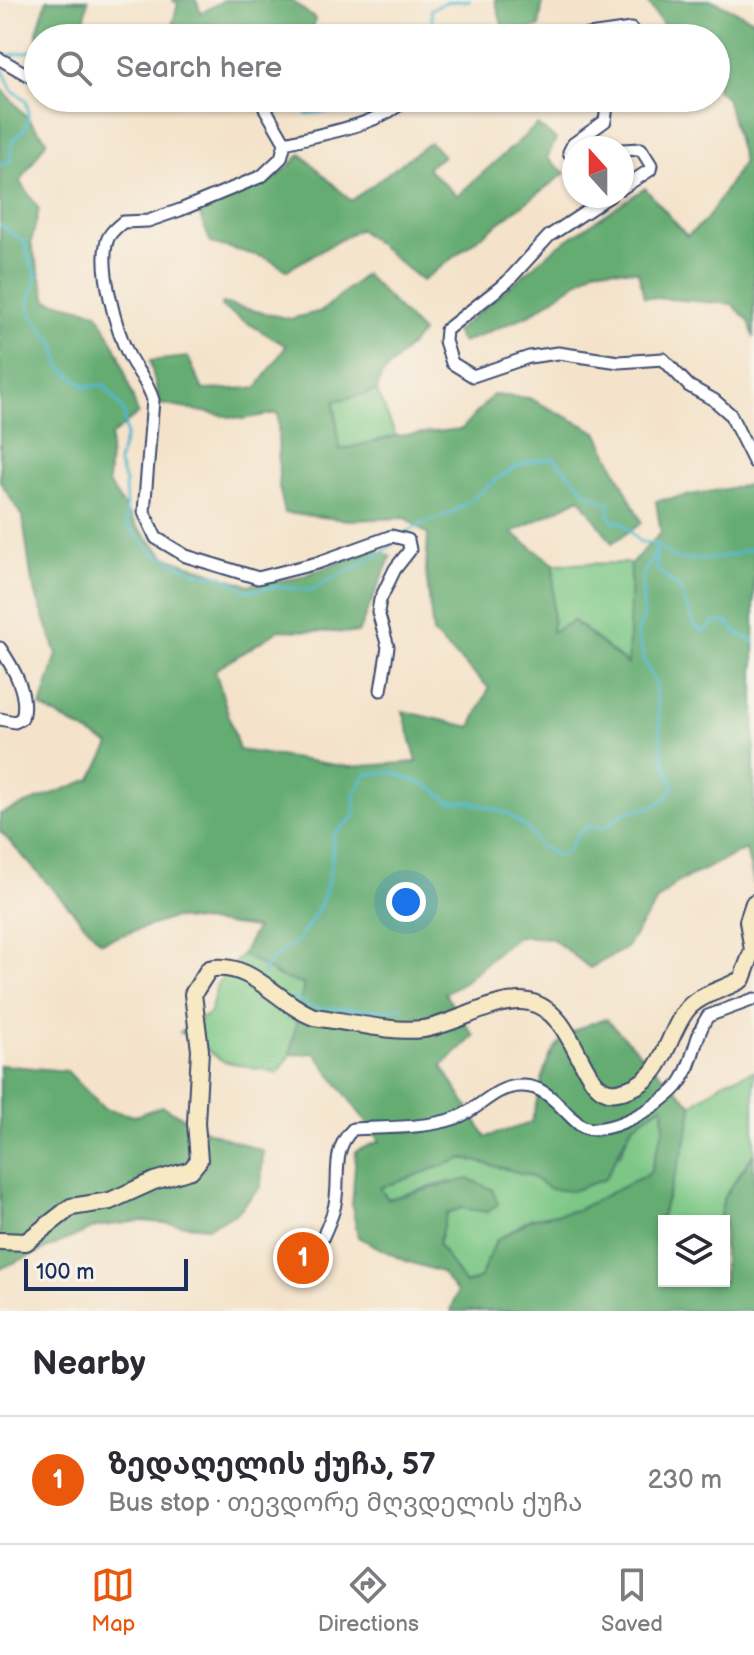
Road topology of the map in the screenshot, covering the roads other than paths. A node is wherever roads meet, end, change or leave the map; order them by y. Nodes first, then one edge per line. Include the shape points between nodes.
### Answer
1 (0, 59) edge
2 (24, 73) edge
3 (267, 112) edge
4 (391, 112) edge
5 (606, 112) edge
6 (584, 136) edge
7 (285, 143) junction
8 (634, 149) edge
9 (634, 180) edge
10 (592, 208) edge
11 (754, 462) edge
12 (0, 648) edge
13 (381, 690) dead end
14 (0, 719) edge
15 (754, 903) edge
16 (754, 999) edge
17 (0, 1241) edge
18 (310, 1265) dead end

1 - 2 street
3 - 7 street
4 - 7 street
5 - 6 street via 605,121
7 - 13 street via 281,158 262,176 148,221 123,222 108,237 104,258 109,288 129,356 153,400 144,512 156,538 186,556 258,578 392,536 408,540 410,550 380,600 388,647
8 - 9 street via 641,149 651,165
10 - 11 street via 549,236 507,282 446,330 452,363 473,376 558,353 619,362 663,359 689,386 730,414
12 - 14 street via 22,690 24,709 15,722
15 - 17 street via 748,921 753,950 742,979 685,1011 654,1071 615,1093 590,1079 564,1025 549,1010 527,1001 499,1004 419,1030 314,1017 248,974 225,966 209,969 193,994 200,1050 199,1160 191,1170 110,1201 71,1207 26,1242
16 - 18 street via 708,1016 687,1072 670,1093 599,1131 581,1126 538,1088 519,1085 489,1095 457,1117 353,1129 338,1154 335,1209

